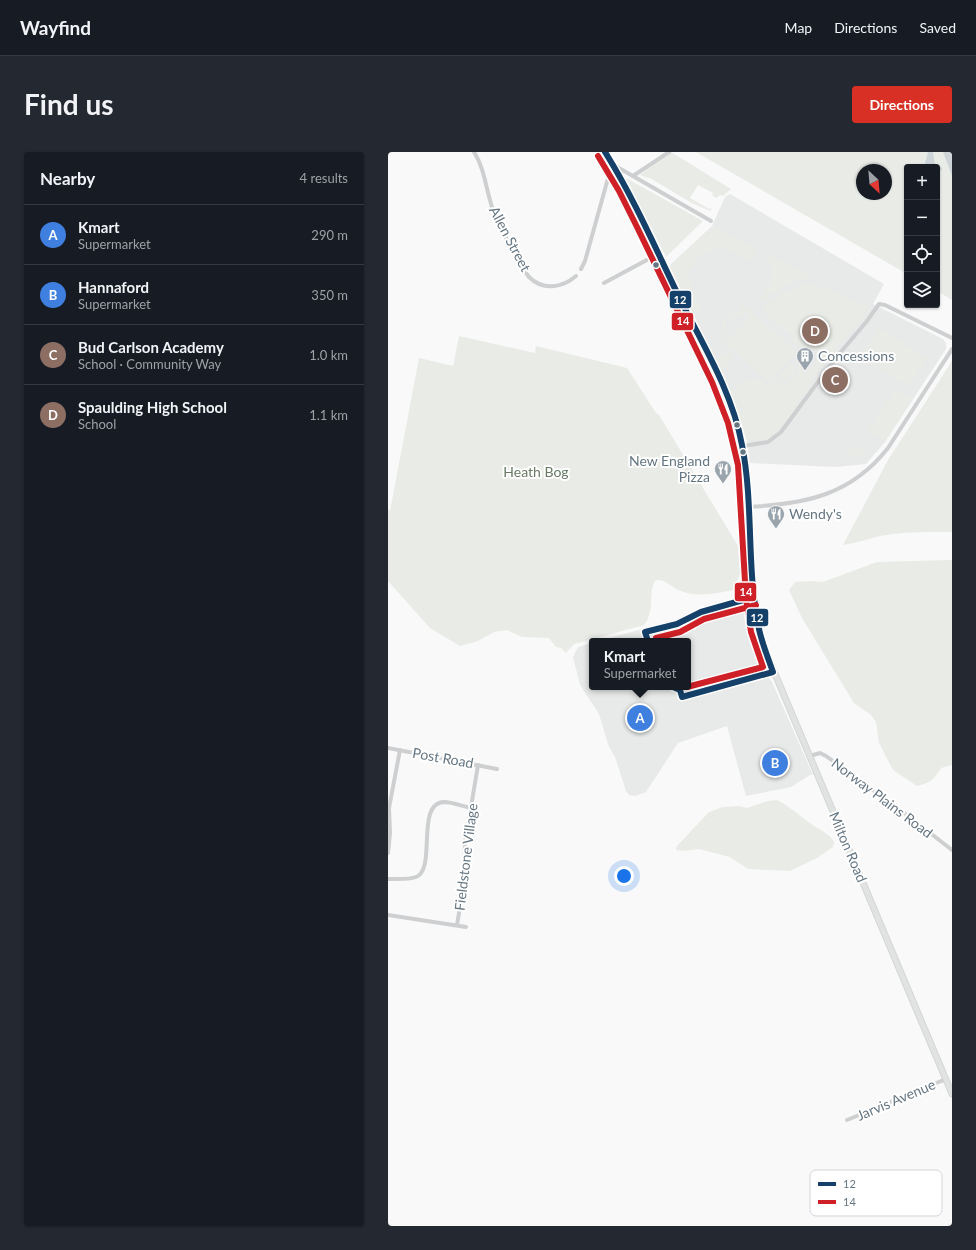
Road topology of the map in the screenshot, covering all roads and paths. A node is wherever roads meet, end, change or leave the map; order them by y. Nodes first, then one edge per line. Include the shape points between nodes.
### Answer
1 (474, 152) edge
2 (605, 152) edge
3 (669, 152) edge
4 (612, 164) junction
5 (633, 176) junction
6 (711, 221) dead end
7 (658, 254) junction
8 (581, 269) dead end
9 (576, 276) dead end
10 (604, 283) dead end
11 (952, 338) edge
12 (952, 349) edge
13 (743, 446) junction
14 (748, 507) junction
15 (388, 748) edge
16 (400, 750) junction
17 (810, 756) junction
18 (478, 765) junction
19 (497, 769) dead end
20 (471, 808) junction
21 (388, 815) edge
22 (951, 847) edge
23 (388, 854) edge
24 (388, 879) edge
25 (388, 915) edge
26 (457, 926) junction
27 (466, 927) dead end
28 (946, 1079) junction
29 (952, 1094) edge
30 (846, 1120) dead end

1 - 9 street, Allen Street via 480,164 495,217 529,276 540,284 553,287 563,285
2 - 4 main road, Milton Road
3 - 5 street
4 - 5 street
4 - 7 main road, Milton Road
4 - 8 street
5 - 6 street
7 - 10 street
7 - 13 main road, Milton Road via 732,411
11 - 13 street via 879,304 782,432 763,444
12 - 14 street via 888,448 860,476 841,488 821,496 795,502
13 - 14 main road, Milton Road
14 - 17 main road, Milton Road via 757,622 767,656
15 - 16 street, Post Road
16 - 18 street, Post Road
16 - 21 street
17 - 22 street, Norway Plains Road via 820,753 826,756
17 - 28 main road, Milton Road
18 - 19 street, Post Road
18 - 20 street, Fieldstone Village
20 - 24 street via 444,802 436,804 429,817 422,872 416,877
20 - 26 street, Fieldstone Village
21 - 23 street
25 - 26 street
26 - 27 street
28 - 29 main road, Milton Road
28 - 30 street, Jarvis Avenue

